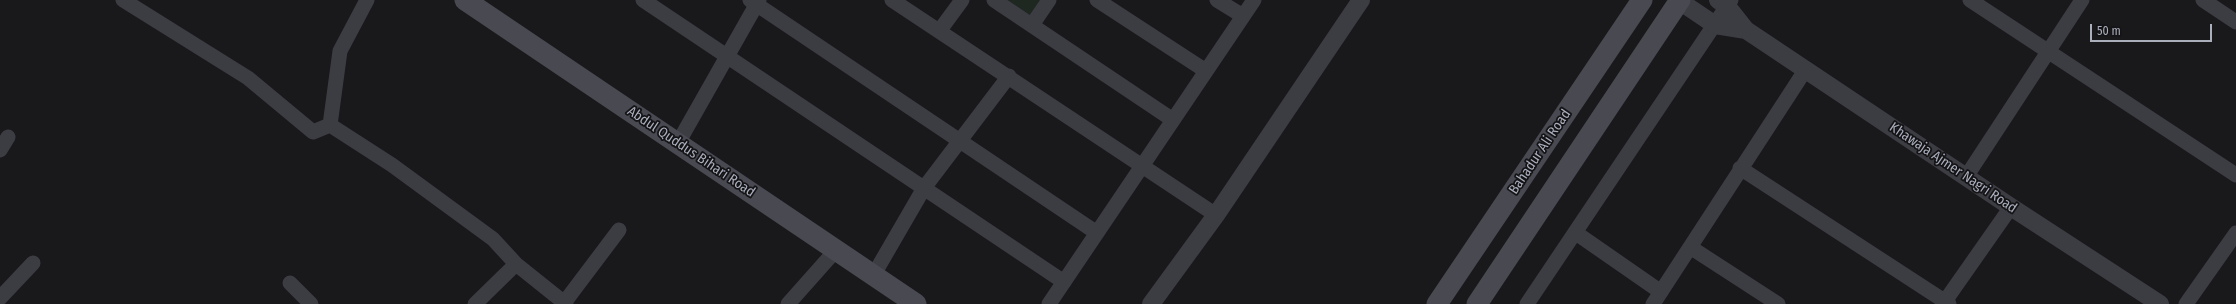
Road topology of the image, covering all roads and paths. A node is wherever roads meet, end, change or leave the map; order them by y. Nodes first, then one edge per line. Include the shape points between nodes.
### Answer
1 (123, 0) edge
2 (367, 0) edge
3 (643, 0) edge
4 (892, 0) edge
5 (962, 0) edge
6 (994, 0) edge
7 (1049, 0) edge
8 (1097, 0) edge
9 (1217, 0) edge
10 (1254, 0) edge
11 (1361, 0) edge
12 (1642, 0) edge
13 (1679, 0) edge
14 (1970, 0) edge
15 (2082, 0) edge
16 (2203, 0) edge
17 (755, 1) edge
18 (471, 2) edge
19 (1725, 2) edge
20 (1243, 16) junction
21 (2236, 22) edge
22 (1032, 25) junction
23 (1715, 25) junction
24 (940, 30) junction
25 (1746, 30) junction
26 (2048, 52) junction
27 (726, 55) junction
28 (1806, 69) junction
29 (1206, 71) junction
30 (1009, 76) junction
31 (1173, 120) junction
32 (330, 126) junction
33 (8, 137) dead end
34 (960, 141) junction
35 (678, 143) junction
36 (0, 150) edge
37 (1142, 166) junction
38 (1740, 168) junction
39 (2236, 175) edge
40 (1966, 177) junction
41 (924, 188) junction
42 (2010, 207) junction
43 (1216, 215) junction
44 (619, 230) dead end
45 (1097, 233) junction
46 (1576, 233) junction
47 (2236, 233) edge
48 (1690, 247) junction
49 (836, 250) junction
50 (33, 264) dead end
51 (516, 264) junction
52 (873, 276) junction
53 (1064, 282) junction
54 (290, 283) dead end
55 (0, 298) edge
56 (1657, 298) edge
57 (1772, 302) edge
58 (565, 303) edge
59 (1946, 303) edge
60 (311, 304) edge
61 (475, 304) edge
62 (788, 304) edge
63 (916, 304) edge
64 (1049, 304) edge
65 (1151, 304) edge
66 (1437, 304) edge
67 (1477, 304) edge
68 (1527, 304) edge
69 (2160, 304) edge
70 (2186, 304) edge

1 - 32 street via 248,78 312,132
2 - 32 street via 340,51
3 - 27 street
4 - 24 street
5 - 24 street
6 - 22 street
7 - 22 street
8 - 29 street
9 - 20 street
10 - 20 street
11 - 43 street
12 - 66 main road, Bahadur Ali Road
13 - 23 street, Khawaja Ajmer Nagri Road
13 - 67 main road
14 - 26 street
15 - 26 street
16 - 21 street
17 - 27 street
17 - 34 street
18 - 35 main road, Abdul Quddus Bihari Road
19 - 23 street
19 - 25 street, Khawaja Ajmer Nagri Road
20 - 29 street
22 - 31 street
23 - 25 street, Khawaja Ajmer Nagri Road
23 - 46 street
24 - 30 street
25 - 28 street, Khawaja Ajmer Nagri Road
26 - 39 street
26 - 40 street
27 - 35 street
27 - 41 street
28 - 38 street
28 - 40 street, Khawaja Ajmer Nagri Road
29 - 31 street
30 - 34 street
30 - 37 street
31 - 37 street
32 - 51 street via 392,165 493,238
33 - 36 street
34 - 41 street
34 - 45 street
35 - 49 main road, Abdul Quddus Bihari Road
37 - 43 street
37 - 45 street
38 - 48 street
38 - 59 street
40 - 42 street, Khawaja Ajmer Nagri Road
41 - 52 street
41 - 53 street
42 - 59 street
42 - 69 street, Khawaja Ajmer Nagri Road
43 - 65 street
44 - 58 street
45 - 53 street
46 - 56 street
46 - 68 street
47 - 70 street
48 - 56 street
48 - 57 street
49 - 52 main road, Abdul Quddus Bihari Road
49 - 62 street
50 - 55 street
51 - 58 street
51 - 61 street
52 - 63 main road, Abdul Quddus Bihari Road
53 - 64 street
54 - 60 street

